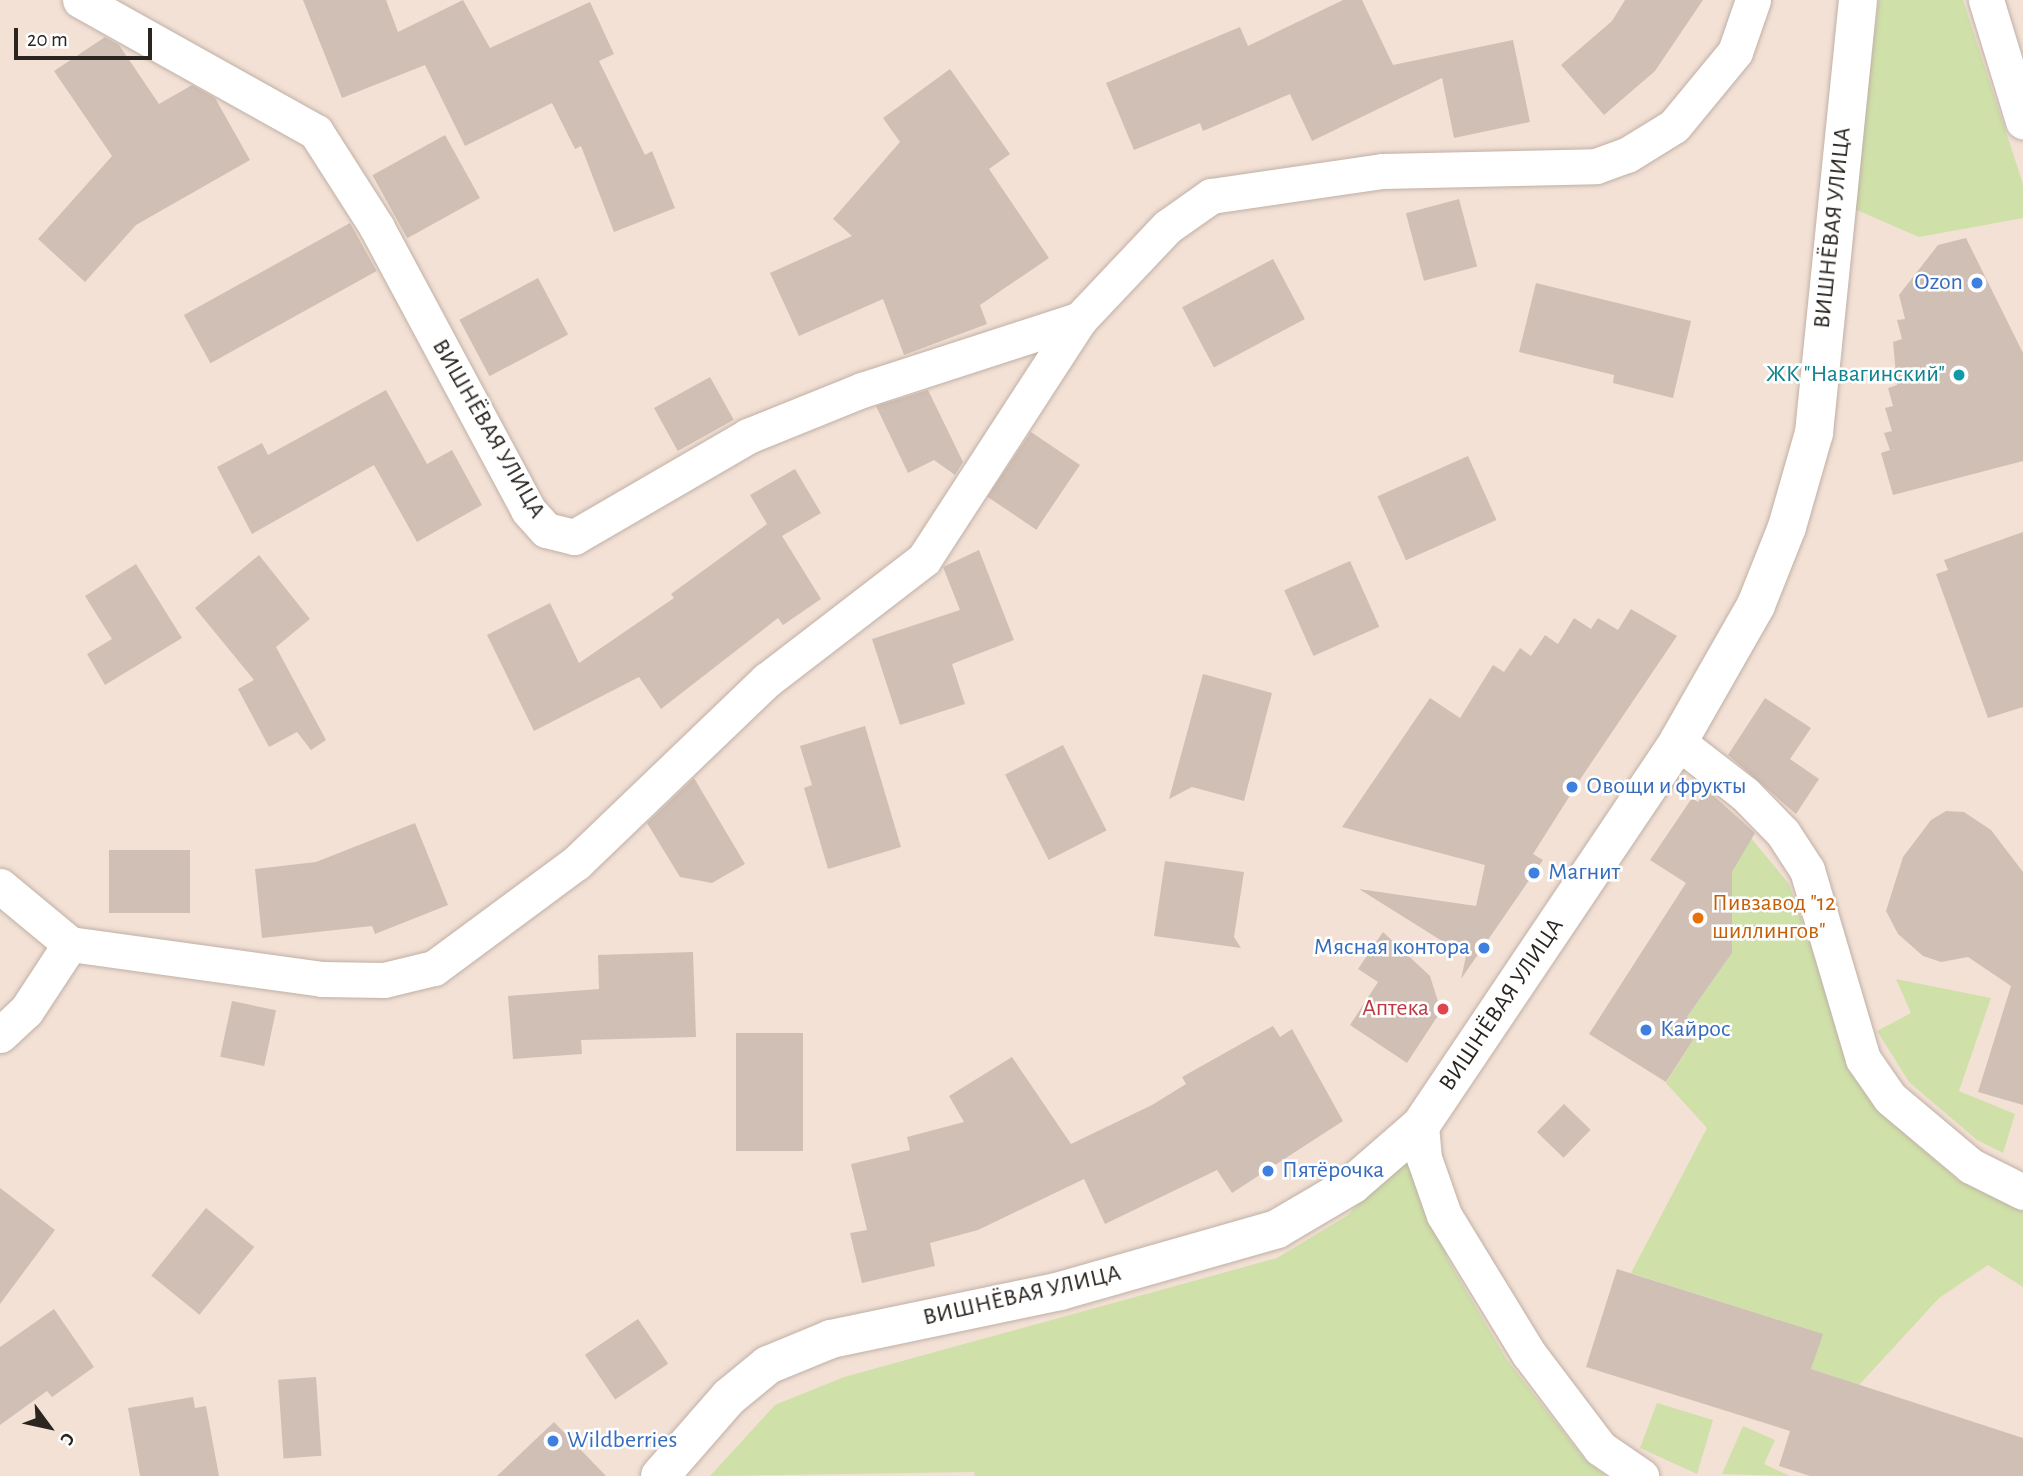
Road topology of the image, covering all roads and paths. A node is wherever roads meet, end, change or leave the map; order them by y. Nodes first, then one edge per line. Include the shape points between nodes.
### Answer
1 (80, 0) edge
2 (1753, 0) edge
3 (1858, 0) edge
4 (1986, 0) edge
5 (2023, 121) edge
6 (1080, 319) junction
7 (1678, 742) junction
8 (0, 886) edge
9 (70, 944) junction
10 (0, 1035) edge
11 (1421, 1125) junction
12 (2023, 1192) edge
13 (660, 1476) edge
14 (1641, 1476) edge

1 - 6 street, ВИШНЁВАЯ УЛИЦА via 316,132 376,226 528,510 547,530 574,537 748,436 862,390
2 - 6 street via 1735,52 1674,126 1627,155 1596,166 1382,172 1211,196 1167,227
3 - 7 street, ВИШНЁВАЯ УЛИЦА via 1814,433 1787,527 1756,606
4 - 5 street
6 - 9 street via 924,559 767,680 576,863 434,968 384,980 321,979
7 - 11 street, ВИШНЁВАЯ УЛИЦА
7 - 12 street via 1745,794 1783,833 1807,870 1863,1059 1889,1098 1971,1167
8 - 9 street
9 - 10 street via 26,1011
11 - 13 street, ВИШНЁВАЯ УЛИЦА via 1352,1185 1277,1229 1060,1291 831,1339 768,1364 729,1397
11 - 14 street via 1424,1158 1444,1215 1529,1354 1600,1448

